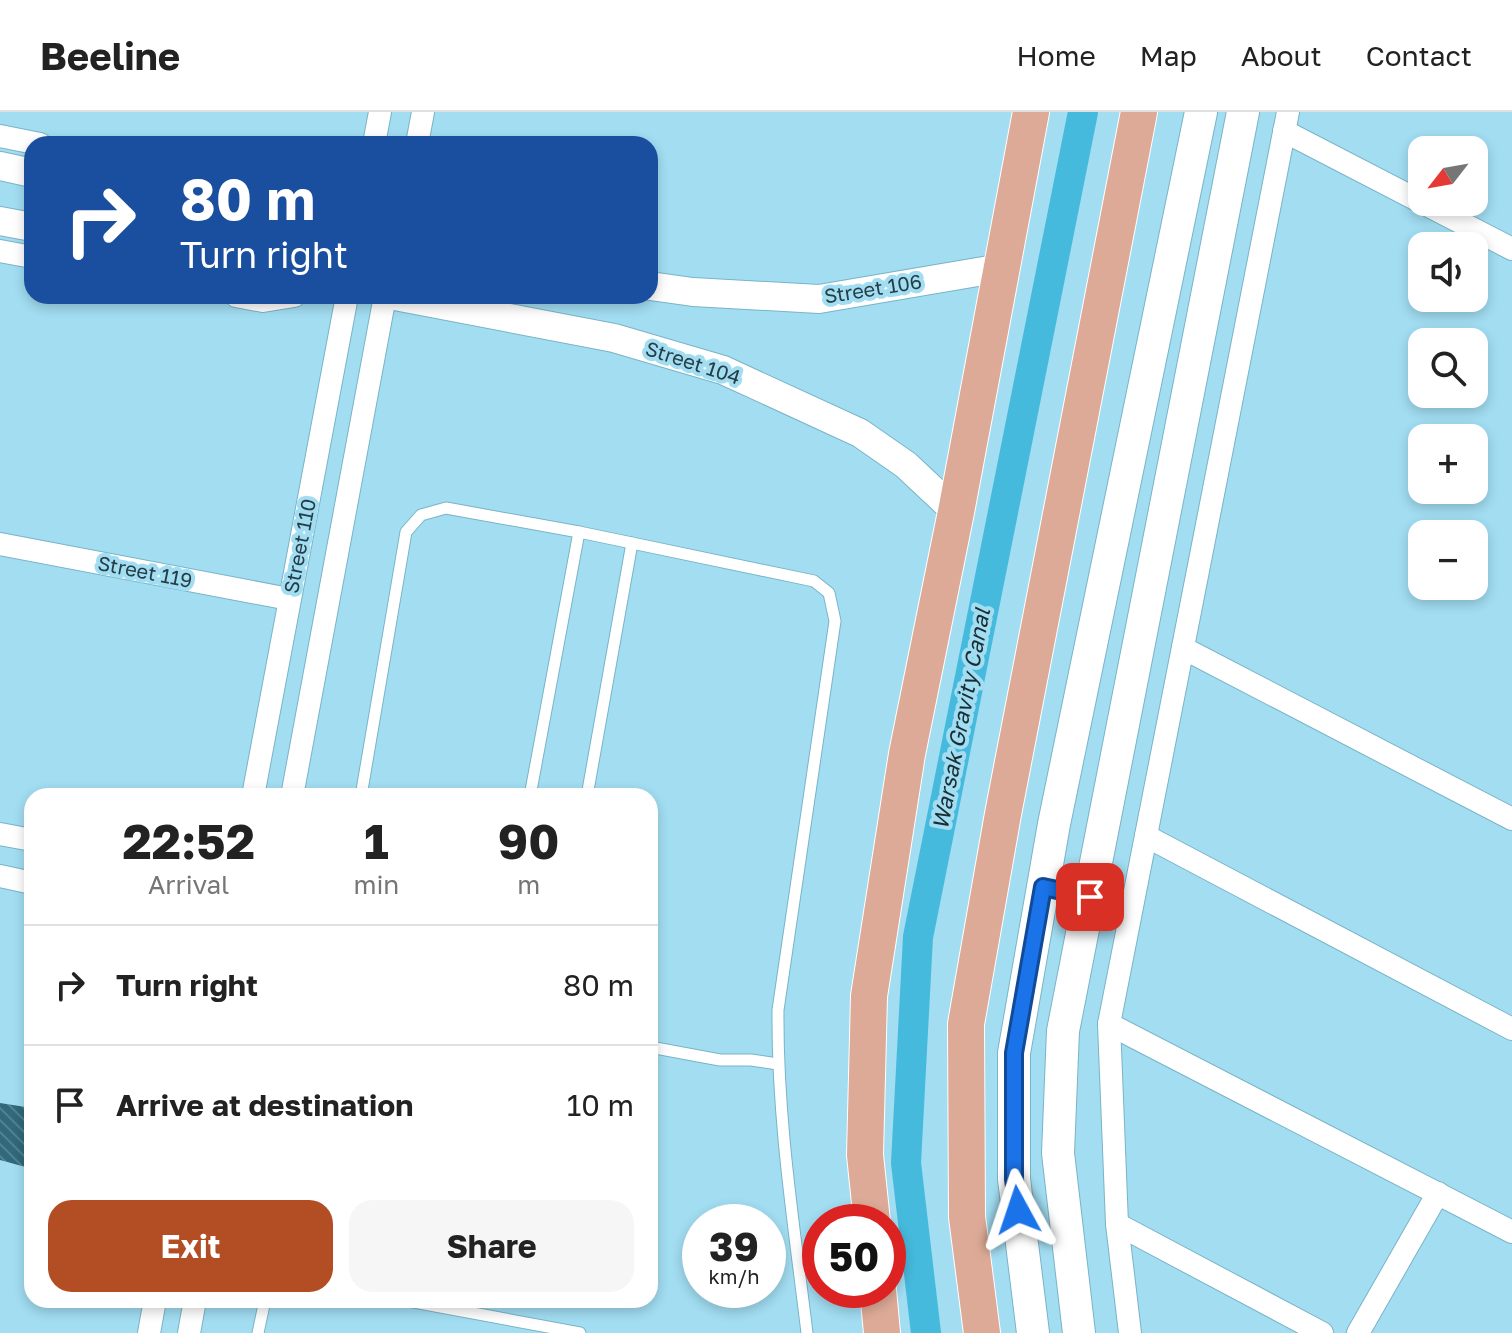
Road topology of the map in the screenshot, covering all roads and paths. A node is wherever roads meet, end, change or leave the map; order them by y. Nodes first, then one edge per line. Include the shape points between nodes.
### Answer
1 (380, 112) edge
2 (423, 112) edge
3 (1031, 112) edge
4 (1139, 112) edge
5 (1201, 112) edge
6 (1243, 112) edge
7 (1286, 122) edge
8 (0, 136) edge
9 (376, 136) edge
10 (418, 136) edge
11 (24, 141) edge
12 (0, 166) edge
13 (24, 171) edge
14 (0, 221) edge
15 (24, 226) edge
16 (1512, 249) edge
17 (0, 251) edge
18 (24, 256) edge
19 (1001, 268) junction
20 (658, 287) edge
21 (345, 304) edge
22 (384, 304) edge
23 (437, 304) edge
24 (956, 512) junction
25 (579, 532) junction
26 (632, 543) junction
27 (0, 544) edge
28 (289, 599) junction
29 (1183, 648) junction
30 (254, 788) edge
31 (293, 788) edge
32 (362, 788) edge
33 (531, 788) edge
34 (588, 788) edge
35 (1512, 819) edge
36 (0, 834) edge
37 (1146, 836) junction
38 (24, 838) edge
39 (0, 876) edge
40 (24, 881) edge
41 (1043, 887) junction
42 (1090, 897) junction
43 (1109, 1024) junction
44 (1512, 1029) edge
45 (658, 1048) edge
46 (778, 1064) junction
47 (1438, 1193) junction
48 (870, 1204) edge
49 (1117, 1224) junction
50 (1512, 1232) edge
51 (154, 1308) edge
52 (194, 1308) edge
53 (263, 1308) edge
54 (446, 1308) edge
55 (880, 1308) edge
56 (149, 1333) edge
57 (189, 1333) edge
58 (258, 1333) edge
59 (580, 1333) edge
60 (807, 1333) edge
61 (882, 1333) edge
62 (982, 1333) edge
63 (1033, 1333) edge
64 (1079, 1333) edge
65 (1130, 1333) edge
66 (1322, 1333) edge
67 (1358, 1333) edge

1 - 9 street
2 - 10 street
3 - 19 main road
4 - 62 main road via 966,1024 967,1217
5 - 41 main road
6 - 42 main road
7 - 16 street
7 - 29 street
8 - 11 street
12 - 13 street
14 - 15 street
17 - 18 street
19 - 20 street, Street 106 via 819,299
19 - 24 main road
21 - 28 street, Street 110
22 - 31 street, Street 110
23 - 24 street, Street 104 via 614,338 723,370 860,433 906,465
24 - 48 main road via 907,754 869,996 865,1155
25 - 26 lane
25 - 32 lane via 446,508 421,515 406,532
25 - 33 lane
26 - 34 lane
26 - 46 lane via 814,581 829,593 835,621 778,1010
27 - 28 street, Street 119
28 - 30 street, Street 110
29 - 35 street
29 - 37 street
36 - 38 street
37 - 43 street
37 - 44 street
39 - 40 street
41 - 42 main road
41 - 63 main road via 1014,1053 1014,1179
42 - 64 main road via 1063,1031 1058,1153
43 - 47 street
43 - 49 street
45 - 46 lane
46 - 60 lane
47 - 50 street
47 - 67 street
49 - 65 street
49 - 66 street
51 - 56 street
52 - 57 street
53 - 58 lane
54 - 59 lane
55 - 61 main road

